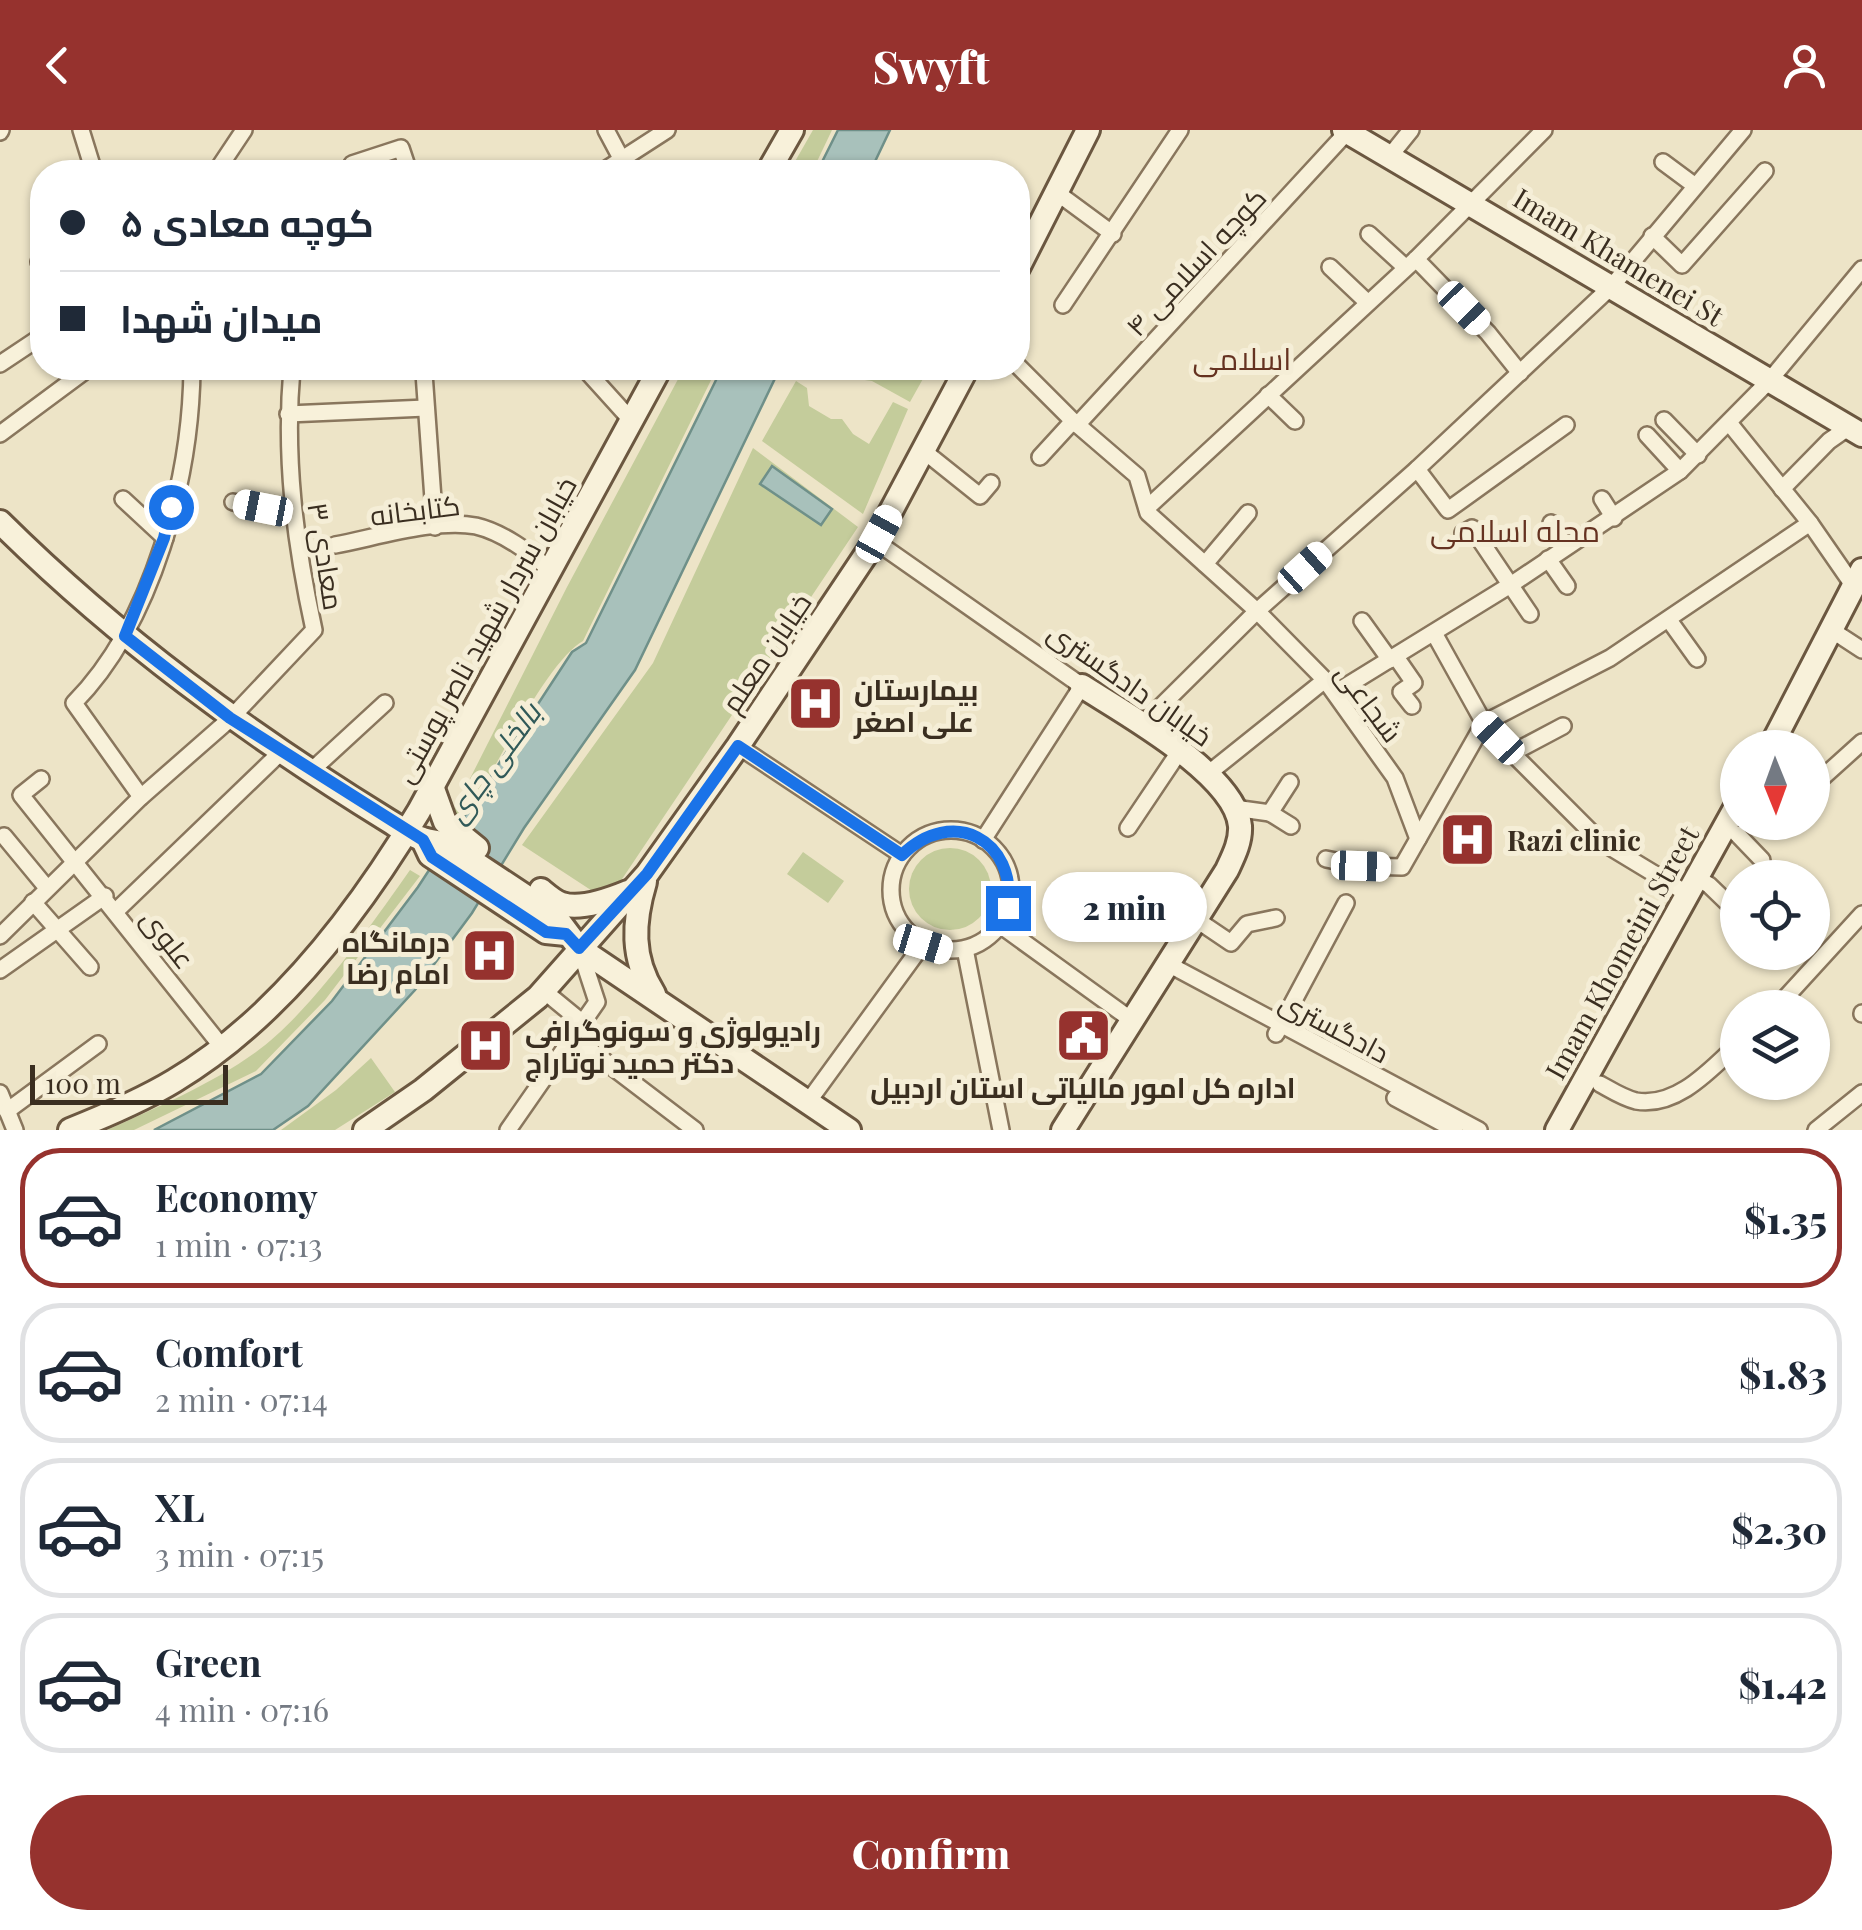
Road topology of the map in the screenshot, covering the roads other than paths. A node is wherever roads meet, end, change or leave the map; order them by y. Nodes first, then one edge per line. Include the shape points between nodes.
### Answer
1 (81, 130) edge
2 (244, 130) edge
3 (606, 130) edge
4 (667, 130) edge
5 (792, 130) edge
6 (1088, 130) edge
7 (1180, 130) edge
8 (1410, 130) edge
9 (1544, 130) edge
10 (1347, 131) edge
11 (1731, 133) edge
12 (1390, 156) junction
13 (90, 160) edge
14 (224, 160) edge
15 (364, 160) edge
16 (404, 160) edge
17 (622, 160) joint
18 (775, 160) edge
19 (1663, 162) dead end
20 (1765, 172) dead end
21 (1694, 185) junction
22 (1056, 192) junction
23 (1473, 204) junction
24 (1112, 234) junction
25 (1369, 234) dead end
26 (1652, 236) junction
27 (1030, 244) edge
28 (1411, 263) junction
29 (1330, 268) dead end
30 (1862, 268) edge
31 (1612, 286) junction
32 (1367, 302) junction
33 (1063, 305) dead end
34 (30, 344) edge
35 (0, 364) edge
36 (1520, 373) junction
37 (1030, 378) edge
38 (73, 380) edge
39 (192, 380) edge
40 (291, 380) edge
41 (424, 380) edge
42 (595, 380) edge
43 (654, 380) edge
44 (961, 380) edge
45 (1770, 380) junction
46 (1268, 395) junction
47 (426, 408) junction
48 (288, 414) junction
49 (632, 420) junction
50 (1664, 420) dead end
51 (1296, 421) dead end
52 (1075, 423) junction
53 (1730, 424) junction
54 (1566, 425) dead end
55 (1856, 431) edge
56 (0, 434) edge
57 (1646, 435) dead end
58 (925, 452) junction
59 (1698, 455) junction
60 (1040, 457) dead end
61 (1417, 468) junction
62 (1680, 472) junction
63 (991, 483) dead end
64 (1782, 489) junction
65 (123, 499) dead end
66 (1602, 499) dead end
67 (234, 502) dead end
68 (1148, 510) junction
69 (1248, 513) dead end
70 (292, 514) junction
71 (1614, 518) junction
72 (1810, 523) junction
73 (1551, 524) dead end
74 (1, 525) edge
75 (435, 527) junction
76 (1464, 533) dead end
77 (164, 538) junction
78 (874, 541) junction
79 (335, 545) dead end
80 (1566, 547) junction
81 (1548, 559) junction
82 (1205, 564) junction
83 (550, 570) junction
84 (1858, 579) edge
85 (1512, 584) junction
86 (1566, 586) dead end
87 (1256, 611) junction
88 (1530, 614) dead end
89 (1669, 620) junction
90 (1362, 621) dead end
91 (1833, 631) junction
92 (1434, 633) junction
93 (125, 636) junction
94 (1862, 650) edge
95 (1393, 658) junction
96 (1697, 659) dead end
97 (1082, 686) junction
98 (1330, 686) junction
99 (386, 703) dead end
100 (1412, 706) dead end
101 (230, 718) junction
102 (1484, 723) junction
103 (1142, 725) junction
104 (1563, 726) dead end
105 (1780, 730) edge
106 (1862, 742) edge
107 (738, 746) junction
108 (1180, 752) junction
109 (1512, 752) junction
110 (280, 753) junction
111 (310, 771) junction
112 (1830, 771) edge
113 (1210, 773) junction
114 (42, 779) dead end
115 (1290, 782) dead end
116 (432, 786) junction
117 (141, 797) junction
118 (1234, 808) junction
119 (1270, 813) junction
120 (1570, 824) dead end
121 (1291, 826) dead end
122 (1128, 828) dead end
123 (4, 836) dead end
124 (430, 838) junction
125 (1418, 839) junction
126 (983, 840) junction
127 (1724, 840) edge
128 (1742, 840) edge
129 (1600, 842) junction
130 (902, 855) junction
131 (1326, 859) dead end
132 (1762, 860) dead end
133 (74, 861) junction
134 (639, 883) junction
135 (47, 888) junction
136 (1694, 890) junction
137 (104, 896) junction
138 (1720, 896) edge
139 (525, 898) junction
140 (33, 902) junction
141 (1346, 903) dead end
142 (116, 911) junction
143 (1862, 914) edge
144 (1276, 918) dead end
145 (1197, 920) junction
146 (1000, 925) junction
147 (59, 929) junction
148 (0, 936) edge
149 (572, 941) junction
150 (923, 944) junction
151 (965, 949) junction
152 (90, 967) dead end
153 (1165, 968) junction
154 (0, 970) edge
155 (1792, 990) edge
156 (544, 991) junction
157 (659, 1002) junction
158 (1132, 1020) junction
159 (583, 1023) junction
160 (1278, 1030) junction
161 (573, 1038) junction
162 (98, 1044) dead end
163 (222, 1047) junction
164 (1720, 1061) edge
165 (1593, 1080) junction
166 (0, 1093) edge
167 (1862, 1094) edge
168 (1410, 1100) junction
169 (808, 1102) junction
170 (7, 1111) junction
171 (15, 1130) edge
172 (70, 1130) edge
173 (364, 1130) edge
174 (508, 1130) edge
175 (696, 1130) edge
176 (849, 1130) edge
177 (1001, 1130) edge
178 (1063, 1130) edge
179 (1455, 1130) edge
180 (1479, 1130) edge
181 (1556, 1130) edge
182 (1816, 1130) edge

1 - 13 street
2 - 14 street
3 - 17 street
4 - 17 street
5 - 18 main road
6 - 22 main road
7 - 24 street
8 - 12 street
9 - 23 street
10 - 12 main road, Imam Khamenei St
10 - 52 street, کوچه اسلامی ۴
11 - 21 street
12 - 23 main road, Imam Khamenei St
15 - 16 street via 400,148
19 - 21 street
20 - 26 street via 1682,264
21 - 26 street
22 - 24 street
22 - 27 main road
23 - 28 street
23 - 31 main road, Imam Khamenei St
24 - 33 street
25 - 28 street
26 - 31 street
28 - 32 street
28 - 36 street via 1488,333
29 - 32 street
30 - 45 street
31 - 36 street
31 - 45 main road, Imam Khamenei St
32 - 46 street
34 - 35 street
36 - 61 street
37 - 52 street
38 - 56 street
39 - 77 street via 192,416
40 - 48 street, معادی ۳
41 - 47 street
42 - 49 street
43 - 49 main road, خیابان سردار شهید ناصر پوستی
44 - 58 main road, خیابان معلم
45 - 53 street
45 - 55 main road, Imam Khamenei St
46 - 51 street
46 - 68 street
47 - 48 street
47 - 75 street
48 - 70 street, معادی ۳
49 - 83 main road, خیابان سردار شهید ناصر پوستی
50 - 59 street
52 - 60 street, کوچه اسلامی ۴
52 - 68 street via 1137,476
53 - 59 street
53 - 64 street
54 - 61 street via 1448,510
55 - 64 street via 1829,442
57 - 62 street
58 - 63 street via 980,496
58 - 78 main road, خیابان معلم
59 - 62 street
61 - 87 street
62 - 71 street
64 - 72 street
65 - 77 street
66 - 71 street
67 - 70 street
68 - 82 street, شجاعی
69 - 82 street
70 - 101 street, معادی ۳ via 314,630
71 - 80 street
72 - 84 street
72 - 89 street
73 - 80 street
74 - 93 main road
75 - 79 street, کتابخانه
75 - 83 street, کتابخانه via 476,526
76 - 85 street via 1472,528
77 - 93 street
78 - 97 street, خیابان دادگستری
78 - 107 main road, خیابان معلم
80 - 81 street
81 - 85 street
81 - 86 street
82 - 87 street, شجاعی
83 - 116 main road, خیابان سردار شهید ناصر پوستی
84 - 91 main road
85 - 88 street
85 - 92 street
87 - 98 street, شجاعی
87 - 103 street
89 - 96 street
89 - 102 street
90 - 95 street
91 - 94 street
91 - 105 main road
92 - 95 street
92 - 102 street
93 - 101 main road
93 - 117 street via 74,703
95 - 98 street
95 - 100 street via 1414,684 1401,692
97 - 103 main road, خیابان دادگستری
97 - 126 street
98 - 113 street
98 - 125 street, شجاعی via 1396,778
99 - 111 street
101 - 110 main road
101 - 117 street
102 - 109 street
102 - 125 street
103 - 108 main road, خیابان دادگستری
104 - 109 street
106 - 112 street
107 - 130 street
107 - 134 main road, خیابان معلم
108 - 113 main road, خیابان دادگستری
108 - 122 street
109 - 129 street
110 - 111 main road
110 - 142 street
111 - 124 main road
113 - 118 main road, خیابان دادگستری
114 - 133 street, علوی via 21,795
115 - 119 street
116 - 124 main road, خیابان سردار شهید ناصر پوستی
116 - 124 main road
117 - 133 street
118 - 119 street
118 - 145 main road via 1238,844
119 - 121 street
120 - 129 street
123 - 135 street
124 - 139 main road
124 - 139 main road via 462,838
124 - 163 main road, خیابان سردار شهید ناصر پوستی via 283,993
125 - 131 street via 1402,867
126 - 130 street via 948,830 915,842
126 - 146 street via 998,853 1011,888
127 - 136 main road, Imam Khomeini Street
128 - 132 street
129 - 136 street
130 - 150 street via 890,894 906,932
133 - 135 street
133 - 137 street, علوی
134 - 139 main road via 609,900 571,905
134 - 149 main road, خیابان معلم
134 - 157 main road via 636,944 643,977
135 - 140 street
136 - 138 street via 1709,885
136 - 165 main road, Imam Khomeini Street
137 - 142 street, علوی
137 - 147 street
139 - 149 main road via 546,932
140 - 147 street
140 - 148 street
141 - 160 street
142 - 163 street, علوی
143 - 155 street
144 - 145 street via 1247,924 1232,943
145 - 153 main road
146 - 151 street
146 - 158 street
147 - 152 street
147 - 154 street
149 - 156 main road, خیابان معلم
149 - 157 main road
149 - 159 street via 597,1002
150 - 151 street
150 - 169 street
151 - 177 street
153 - 158 main road
153 - 160 street, دادگستری
156 - 159 street
156 - 173 main road, خیابان معلم
157 - 169 main road
158 - 178 main road
159 - 161 street
160 - 168 street, دادگستری
161 - 174 street
161 - 175 street
162 - 170 street
163 - 172 main road, خیابان سردار شهید ناصر پوستی via 145,1098
164 - 165 street via 1670,1097 1646,1102
165 - 181 main road, Imam Khomeini Street
166 - 170 street
167 - 182 street
168 - 179 street
168 - 180 street, دادگستری
169 - 176 main road
170 - 171 street

